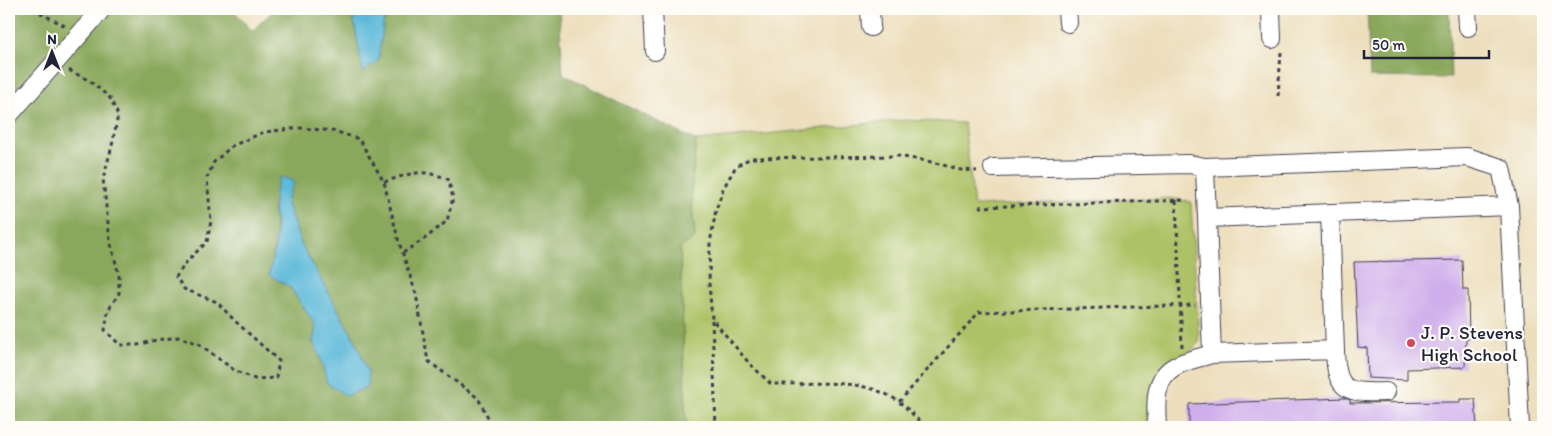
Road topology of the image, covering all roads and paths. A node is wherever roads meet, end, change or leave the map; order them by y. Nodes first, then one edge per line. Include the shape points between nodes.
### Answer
1 (33, 9) edge
2 (102, 9) edge
3 (653, 9) edge
4 (870, 9) edge
5 (1270, 9) edge
6 (1467, 9) edge
7 (871, 28) dead end
8 (1468, 28) dead end
9 (80, 34) junction
10 (1277, 44) joint
11 (655, 51) dead end
12 (56, 62) junction
13 (1278, 96) dead end
14 (9, 116) edge
15 (1205, 167) junction
16 (985, 170) joint
17 (384, 182) junction
18 (1176, 200) junction
19 (1187, 200) dead end
20 (1509, 206) junction
21 (979, 207) dead end
22 (1330, 213) junction
23 (1207, 218) junction
24 (403, 253) junction
25 (1198, 304) dead end
26 (712, 319) junction
27 (1335, 350) junction
28 (1182, 353) dead end
29 (1212, 354) junction
30 (1386, 392) dead end
31 (899, 402) junction
32 (492, 427) edge
33 (716, 427) edge
34 (925, 427) edge
35 (1158, 427) edge
36 (1520, 427) edge

1 - 9 path
2 - 9 street
3 - 11 street
4 - 7 street
5 - 10 street
6 - 8 street
9 - 12 street
10 - 13 path
12 - 14 street
12 - 17 path via 90,81 110,98 118,115 103,179 110,241 119,275 119,293 108,311 105,330 120,345 178,337 199,344 234,370 255,379 276,378 279,361 217,302 184,289 176,277 207,242 211,221 207,178 214,162 232,146 264,132 300,128 334,131 359,139
15 - 16 street via 1189,164
15 - 20 street via 1467,157 1501,168
15 - 23 street
16 - 26 path via 961,170 898,156 751,158 743,161 730,175 716,210 710,243
17 - 24 path
17 - 24 path via 414,172 430,172 448,179 453,198 446,221
18 - 19 path
18 - 21 path
18 - 28 path
20 - 22 street
20 - 36 street
22 - 23 street
22 - 27 street
23 - 29 street
24 - 32 path via 416,294 428,361 478,398
25 - 31 path via 979,312
26 - 31 path via 771,384 862,386
26 - 33 path
27 - 29 street
27 - 30 street via 1339,382 1350,390
29 - 35 street via 1174,367 1160,382 1156,403
31 - 34 path

